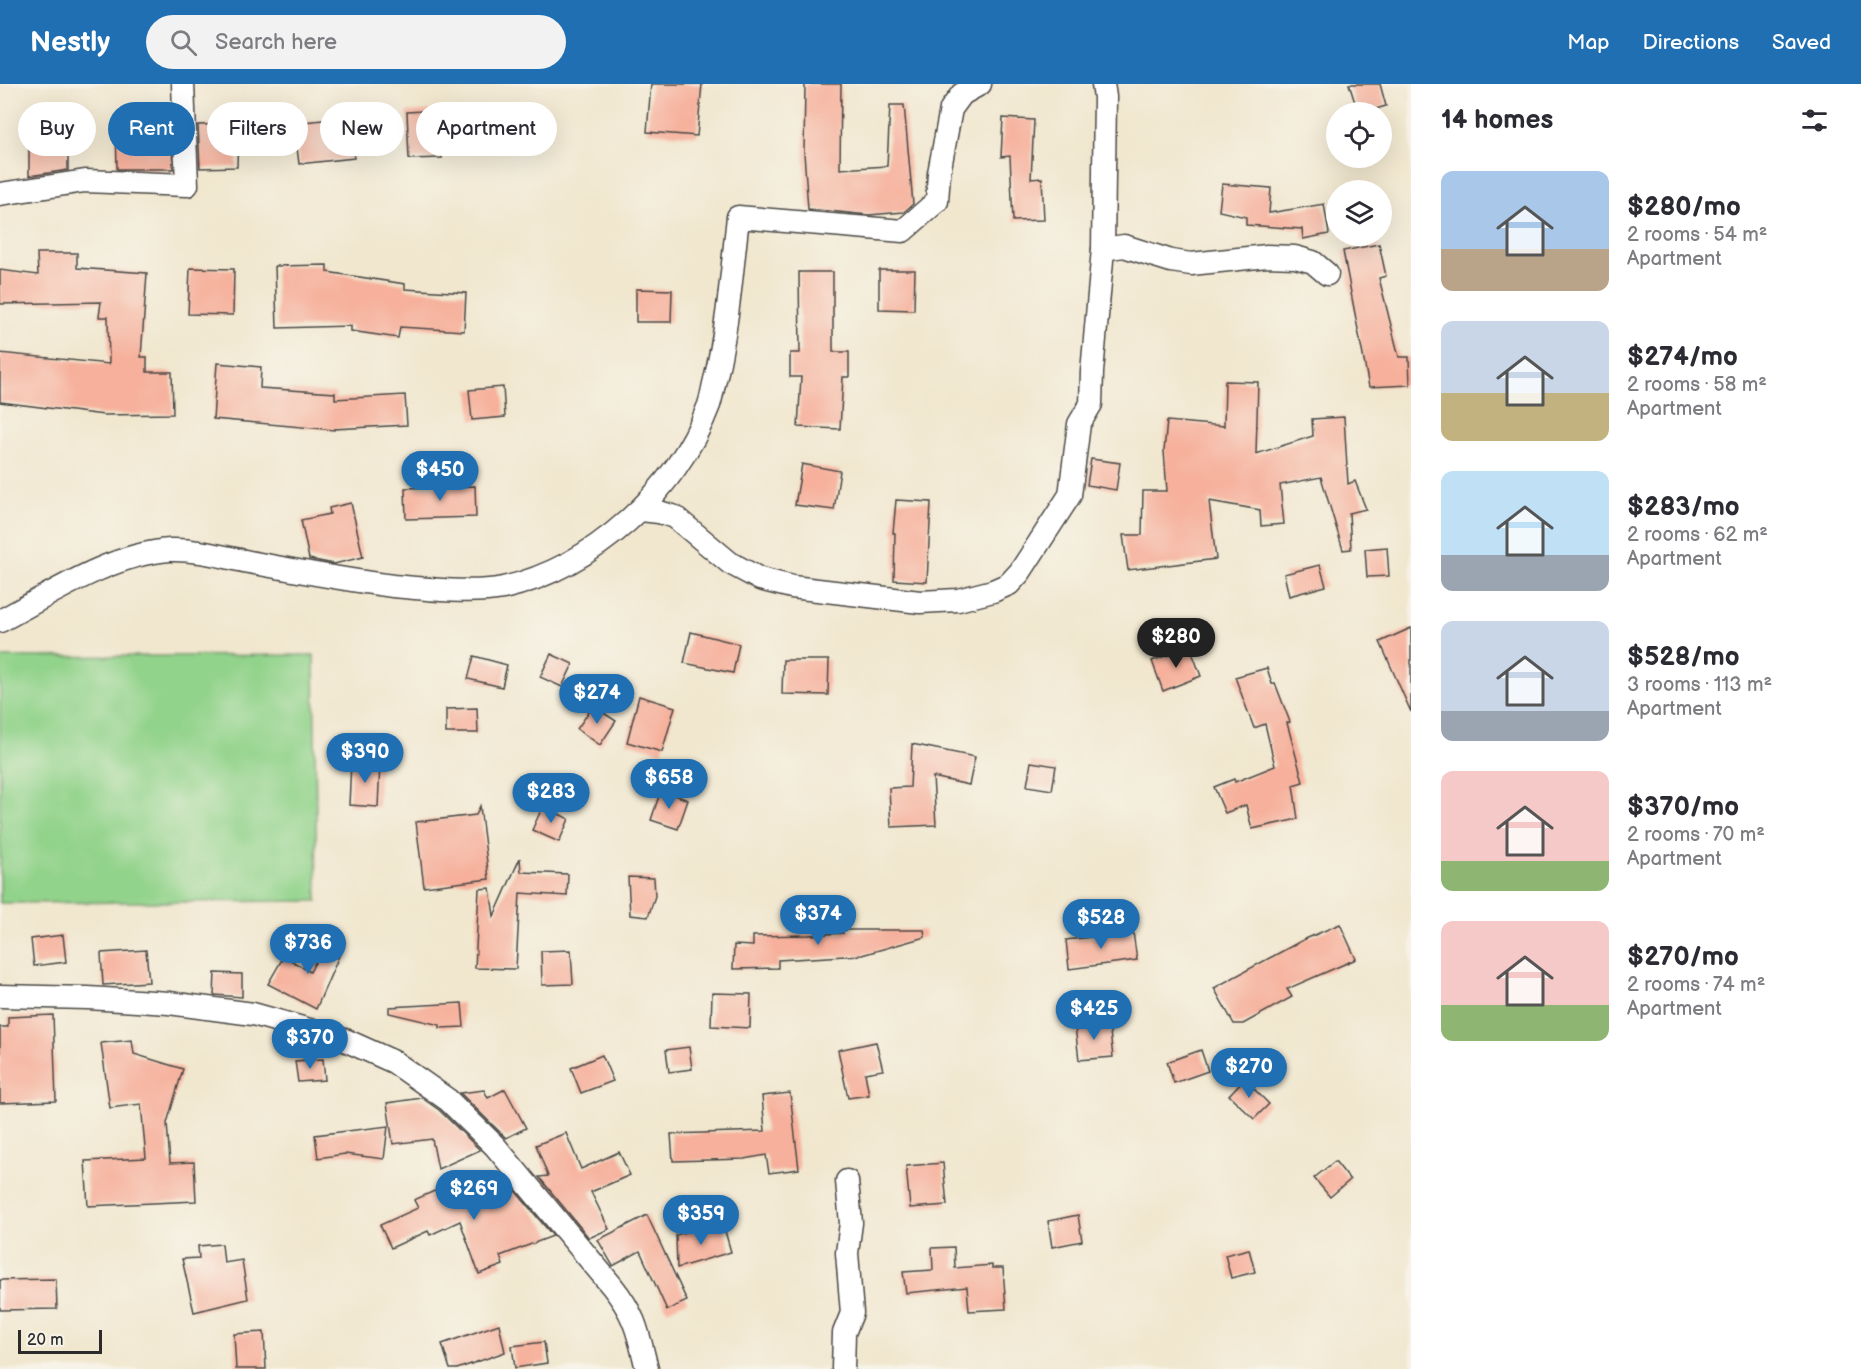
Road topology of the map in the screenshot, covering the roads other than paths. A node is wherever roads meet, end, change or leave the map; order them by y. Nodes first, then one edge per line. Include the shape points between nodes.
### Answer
1 (183, 84) edge
2 (980, 84) edge
3 (1103, 84) edge
4 (0, 194) edge
5 (1103, 249) junction
6 (1327, 273) dead end
7 (642, 510) junction
8 (0, 621) edge
9 (0, 996) edge
10 (848, 1181) dead end
11 (647, 1369) edge
12 (843, 1369) edge

1 - 4 street via 187,185 85,181
2 - 7 street via 962,94 951,109 937,201 903,231 738,218 723,347 709,404 687,453
3 - 5 street
5 - 6 street via 1124,246 1191,264 1295,257 1313,262
5 - 7 street via 1091,404 1079,424 1071,495 1009,584 958,600 920,602 792,587 760,579 730,563 675,517
7 - 8 street via 565,565 502,588 476,591 394,586 171,550 119,561
9 - 11 street via 169,1003 253,1014 345,1040 394,1062 448,1100 495,1146 627,1304 638,1329
10 - 12 street via 851,1223 847,1253 852,1313 843,1333

